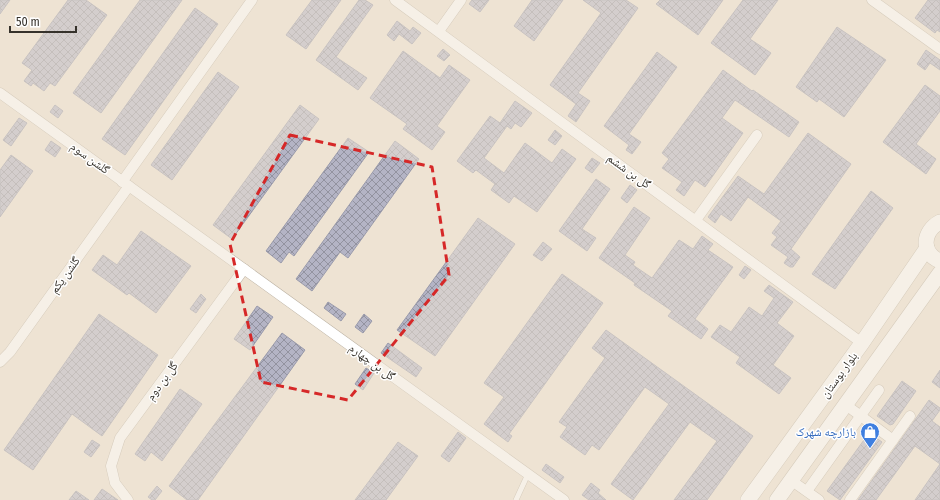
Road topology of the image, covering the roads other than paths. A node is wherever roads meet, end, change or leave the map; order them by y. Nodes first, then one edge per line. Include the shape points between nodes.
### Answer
1 (252, 0) edge
2 (395, 0) edge
3 (461, 0) edge
4 (872, 0) edge
5 (439, 31) junction
6 (940, 49) edge
7 (0, 93) edge
8 (757, 135) dead end
9 (126, 184) junction
10 (696, 220) junction
11 (940, 222) edge
12 (181, 223) joint
13 (927, 248) junction
14 (940, 261) edge
15 (244, 269) junction
16 (940, 273) edge
17 (862, 343) junction
18 (0, 362) edge
19 (879, 390) dead end
20 (846, 405) junction
21 (860, 416) junction
22 (910, 416) dead end
23 (893, 440) junction
24 (528, 474) junction
25 (792, 481) junction
26 (807, 491) junction
27 (128, 500) edge
28 (516, 500) edge
29 (564, 500) edge
30 (748, 500) edge
31 (777, 500) edge
32 (819, 500) edge
33 (850, 500) edge

1 - 9 street, گلشن یکم
2 - 5 street, گل بن ششم
3 - 5 street
4 - 6 street
5 - 10 street, گل بن ششم
7 - 9 street, گلشن سوم
8 - 10 street
9 - 12 street, گلشن سوم
9 - 18 street, گلشن یکم via 10,352
10 - 17 street, گل بن ششم
11 - 13 street via 930,230
12 - 15 street, گل بن چهارم
13 - 14 street via 930,255
13 - 17 street, بلوار بوستان
15 - 24 street, گل بن چهارم
15 - 27 street, گل بن دوم via 120,438 111,466 115,483
16 - 20 street, بلوار بوستان
17 - 30 street, بلوار بوستان
19 - 21 street
20 - 21 street
20 - 25 street, بلوار بوستان
21 - 23 street
21 - 26 street
22 - 23 street
23 - 33 street
24 - 28 lane
24 - 29 street, گل بن چهارم
25 - 26 street
25 - 31 street, بلوار بوستان
26 - 32 street

